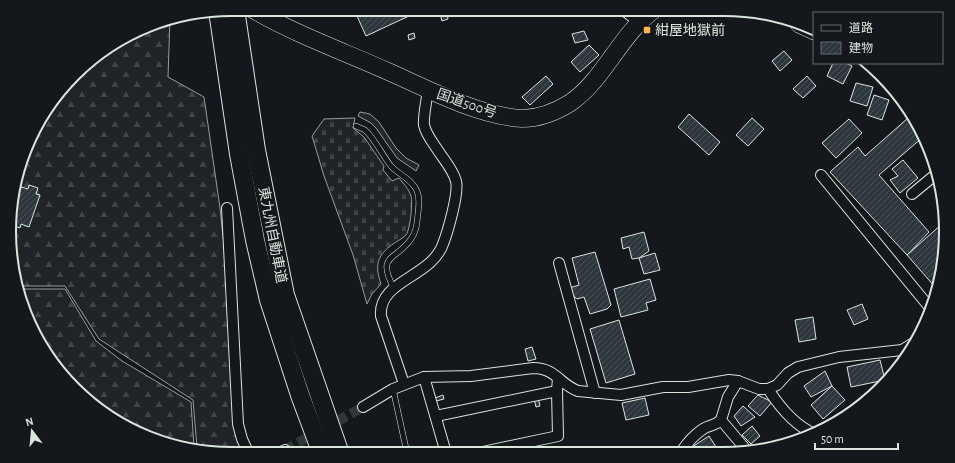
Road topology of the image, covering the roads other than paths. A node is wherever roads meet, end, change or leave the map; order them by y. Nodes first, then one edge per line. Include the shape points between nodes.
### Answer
1 (219, 16) edge
2 (236, 16) edge
3 (264, 16) edge
4 (631, 16) edge
5 (646, 16) edge
6 (639, 22) junction
7 (428, 89) junction
8 (356, 126) dead end
9 (248, 152) junction
10 (821, 175) dead end
11 (932, 177) edge
12 (912, 194) dead end
13 (227, 208) dead end
14 (559, 263) dead end
15 (394, 289) junction
16 (927, 304) edge
17 (904, 348) edge
18 (424, 377) junction
19 (558, 378) junction
20 (738, 381) junction
21 (404, 384) junction
22 (393, 389) junction
23 (768, 389) junction
24 (557, 391) junction
25 (595, 393) junction
26 (363, 407) tunnel mouth
27 (436, 416) junction
28 (720, 420) junction
29 (808, 430) edge
30 (743, 446) edge
31 (246, 447) edge
32 (319, 447) edge
33 (338, 447) edge
34 (406, 447) edge
35 (444, 447) edge
36 (506, 447) edge
37 (685, 447) edge

1 - 9 highway, 東九州自動車道
2 - 9 highway, 東九州自動車道
3 - 7 highway, 国道500号 via 291,31
4 - 6 street
5 - 6 highway, 国道500号
6 - 7 highway, 国道500号 via 589,85 570,102 549,113 525,118 503,116 472,107
7 - 15 street via 424,125 454,176 456,192 444,242 438,255
8 - 15 lane via 371,136 390,164 416,189 419,198 415,232 407,244 392,256 386,268
9 - 32 highway, 東九州自動車道 via 255,240 269,300
9 - 33 highway, 東九州自動車道 via 285,295
10 - 16 street
11 - 12 street
13 - 31 street via 238,424
14 - 25 street
15 - 21 street via 384,300 381,316
17 - 23 street via 839,357 798,367 777,385
18 - 19 street via 471,376 539,368 550,371
18 - 21 street
18 - 27 street
19 - 24 street
19 - 25 street via 573,389
20 - 23 street via 759,389
20 - 25 street via 723,380 688,387 663,387 621,395
20 - 28 street via 728,397
21 - 22 street
22 - 26 street
22 - 34 lane
23 - 29 street via 790,416
24 - 27 street
24 - 36 street via 558,436
27 - 35 street
28 - 30 street
28 - 37 street via 705,428

